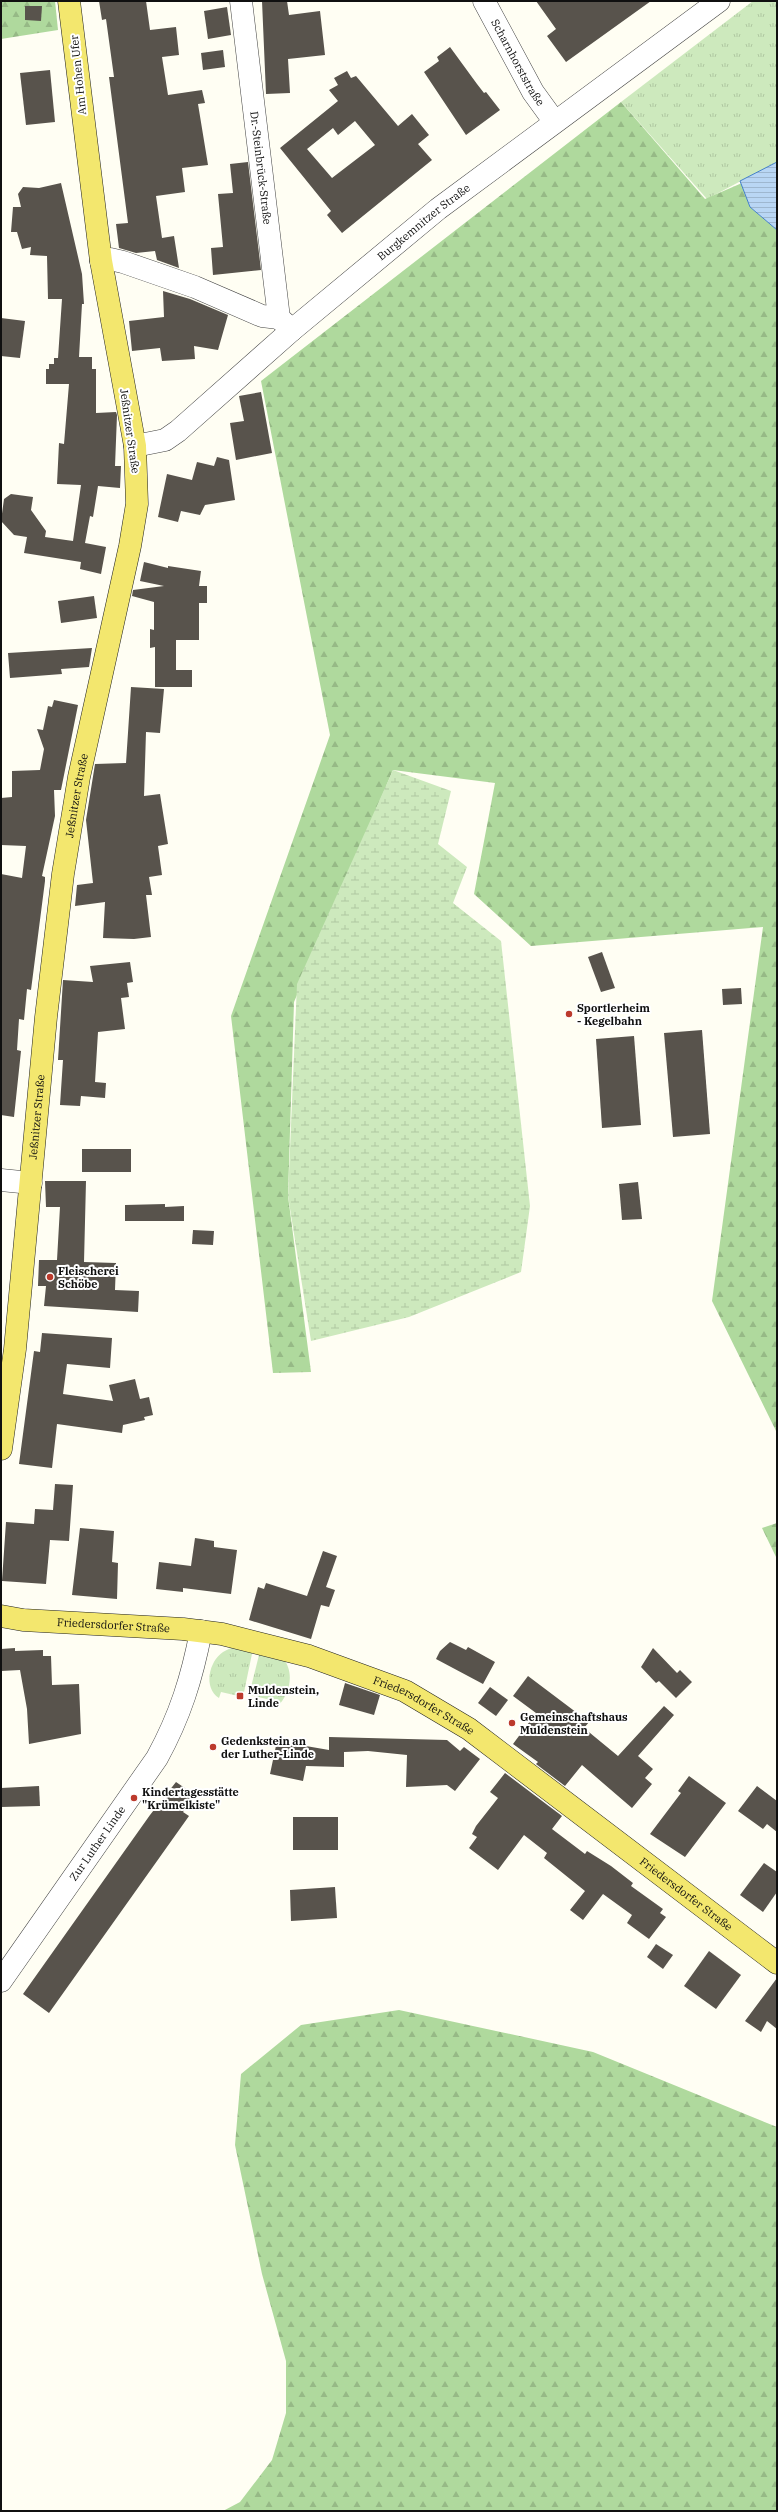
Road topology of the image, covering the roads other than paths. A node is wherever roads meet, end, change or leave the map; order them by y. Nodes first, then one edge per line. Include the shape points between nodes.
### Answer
1 (69, 1) edge
2 (241, 1) edge
3 (484, 1) edge
4 (719, 1) edge
5 (554, 121) junction
6 (86, 148) joint
7 (101, 261) junction
8 (285, 324) junction
9 (135, 446) junction
10 (1, 1180) edge
11 (31, 1183) junction
12 (1, 1449) edge
13 (1, 1616) edge
14 (201, 1631) junction
15 (777, 1963) edge
16 (1, 1981) edge

1 - 6 main road, Am Hohen Ufer
2 - 8 street, Dr.-Steinbrück-Straße
3 - 5 street, Scharnhorststraße via 534,92
4 - 5 street, Burgkemnitzer Straße
5 - 8 street, Burgkemnitzer Straße
6 - 7 main road, Jeßnitzer Straße
7 - 8 street via 110,259 123,262 195,287
7 - 9 main road, Jeßnitzer Straße
8 - 9 street, Burgkemnitzer Straße via 178,431 165,440
9 - 11 main road, Jeßnitzer Straße via 135,519 78,783 63,874 46,1017
10 - 11 street
11 - 12 main road, Jeßnitzer Straße via 15,1349
13 - 14 main road, Friedersdorfer Straße via 23,1620
14 - 15 main road, Friedersdorfer Straße via 260,1642 336,1664 405,1691 446,1714
14 - 16 street, Zur Luther Linde via 187,1694 157,1758

